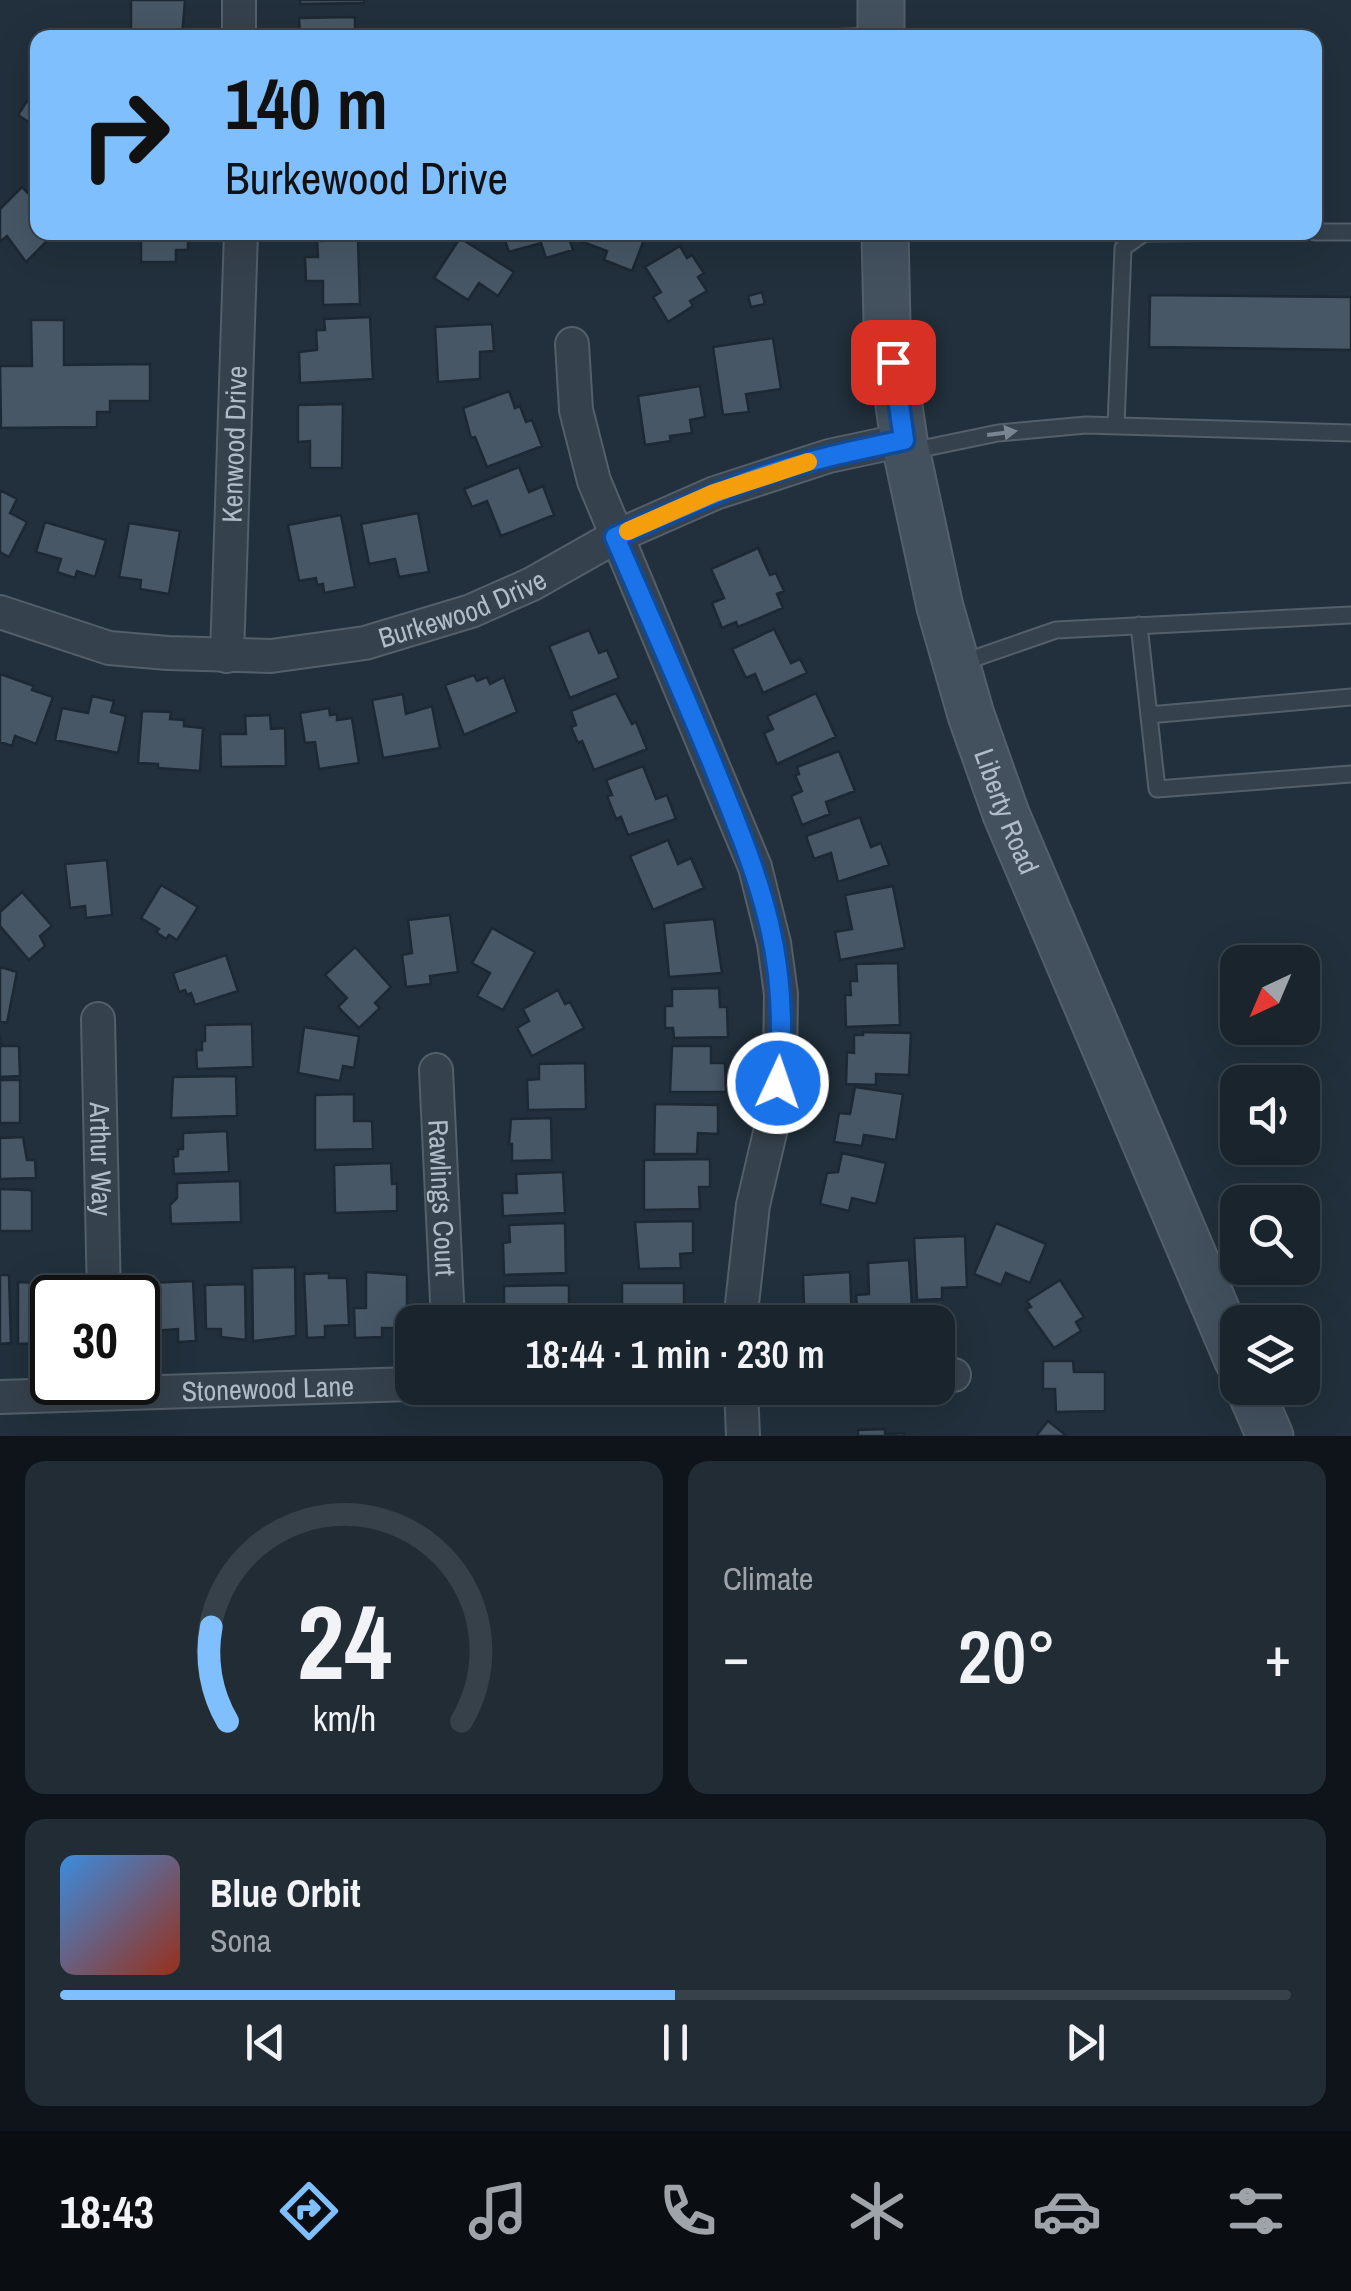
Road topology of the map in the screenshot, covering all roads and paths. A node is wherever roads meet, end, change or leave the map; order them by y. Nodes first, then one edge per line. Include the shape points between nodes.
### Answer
1 (239, 0) edge
2 (881, 0) edge
3 (239, 30) edge
4 (881, 30) edge
5 (1322, 232) edge
6 (1351, 232) edge
7 (242, 240) edge
8 (885, 240) edge
9 (1135, 240) edge
10 (572, 344) dead end
11 (1116, 426) junction
12 (1351, 434) edge
13 (906, 446) junction
14 (615, 537) junction
15 (0, 612) edge
16 (1351, 614) edge
17 (1139, 624) junction
18 (227, 656) junction
19 (957, 665) junction
20 (1351, 697) edge
21 (1149, 715) junction
22 (1351, 774) edge
23 (98, 1019) dead end
24 (436, 1070) dead end
25 (104, 1275) edge
26 (447, 1305) edge
27 (742, 1305) edge
28 (1220, 1319) edge
29 (395, 1384) edge
30 (160, 1387) edge
31 (30, 1395) edge
32 (0, 1398) edge
33 (742, 1405) edge
34 (1256, 1405) edge
35 (743, 1436) edge
36 (1270, 1436) edge

1 - 3 street
2 - 4 main road
5 - 6 lane
7 - 18 street, Kenwood Drive
8 - 13 main road, Liberty Road via 887,323
9 - 11 lane via 1123,248
10 - 14 street via 583,442
11 - 12 lane
13 -> 11 lane via 998,432
13 - 14 street, Burkewood Drive via 829,456 769,474
13 - 19 main road, Liberty Road
14 - 18 street, Burkewood Drive via 532,584 420,629 312,652
14 - 27 street via 754,867 774,943 782,994 776,1107 753,1205
15 - 18 street, Burkewood Drive via 110,648
16 - 17 lane
17 - 19 lane via 1056,630
17 - 21 lane
19 - 28 main road, Liberty Road via 1006,814
20 - 21 lane
21 - 22 lane via 1158,789
23 - 25 street, Arthur Way
24 - 26 street, Rawlings Court
29 - 30 street, Stonewood Lane
31 - 32 street, Stonewood Lane
33 - 35 street
34 - 36 main road

